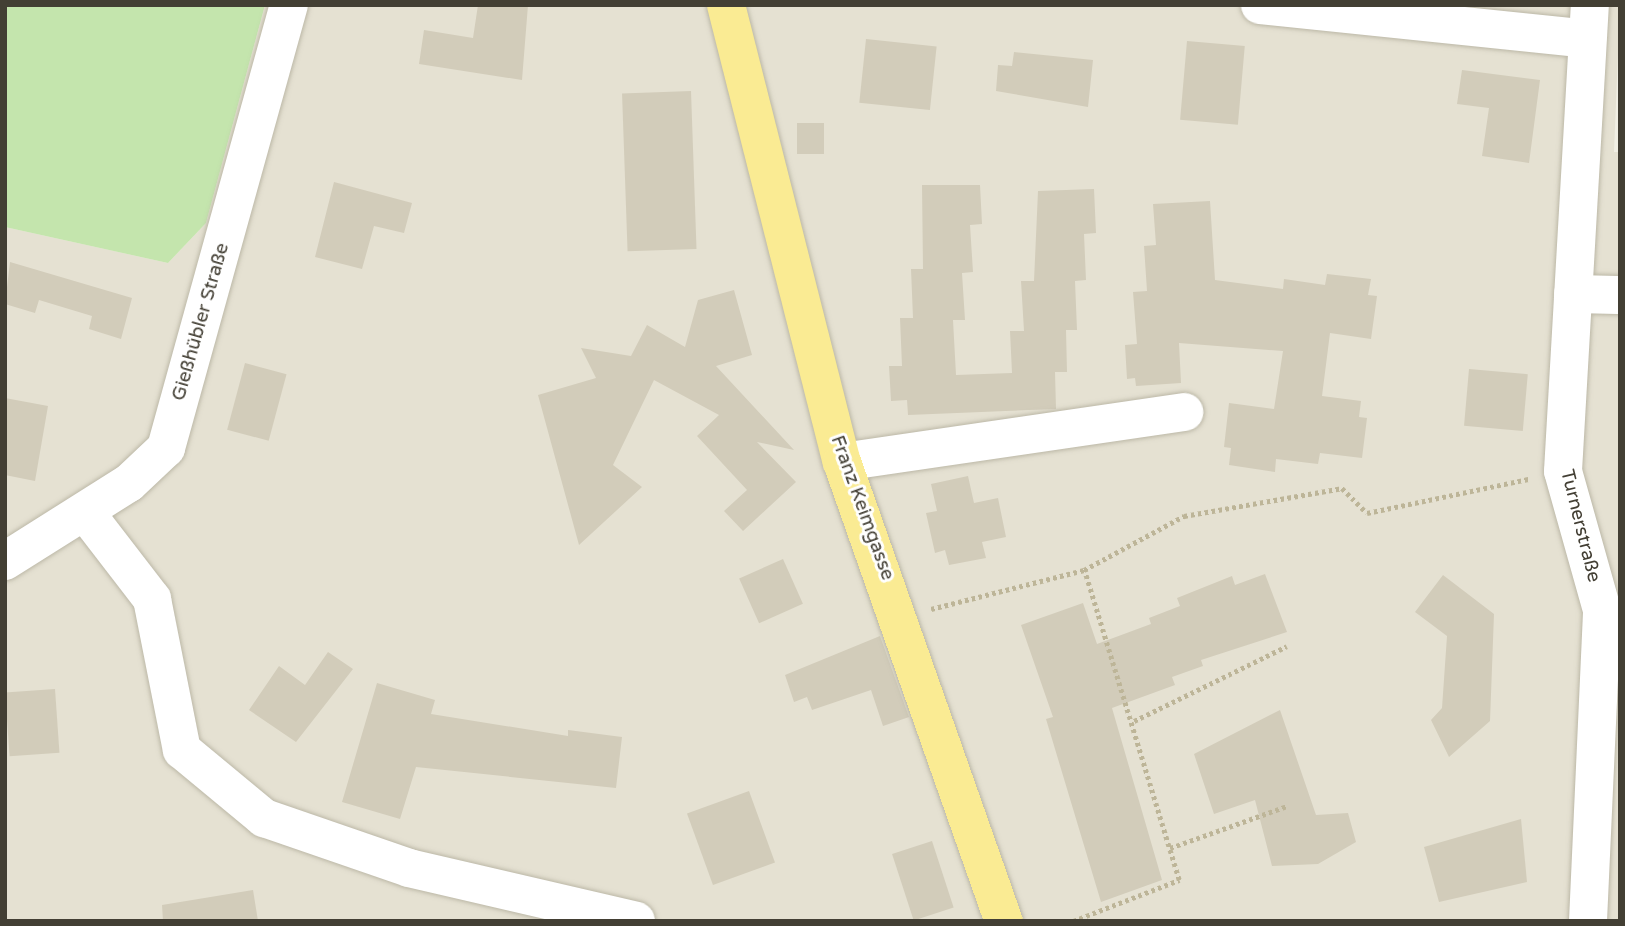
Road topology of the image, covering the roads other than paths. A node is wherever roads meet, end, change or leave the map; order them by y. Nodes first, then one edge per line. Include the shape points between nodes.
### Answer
1 (289, 5) edge
2 (726, 5) edge
3 (1260, 5) edge
4 (1589, 22) edge
5 (1573, 295) junction
6 (1620, 295) edge
7 (1184, 412) dead end
8 (842, 462) junction
9 (85, 512) junction
10 (5, 561) edge
11 (1611, 611) edge
12 (636, 921) edge
13 (1004, 921) edge
14 (1588, 921) edge

1 - 9 street, Gießhübler Straße via 166,448 130,483
2 - 8 main road, Franz Keimgasse
3 - 4 street
4 - 5 street, Turnerstraße
5 - 6 street
5 - 11 street, Turnerstraße via 1563,471
7 - 8 street
8 - 13 main road, Franz Keimgasse via 901,616
9 - 10 street, Gießhübler Straße
9 - 12 street via 152,599 182,750 264,818 409,868
11 - 14 street, Turnerstraße

